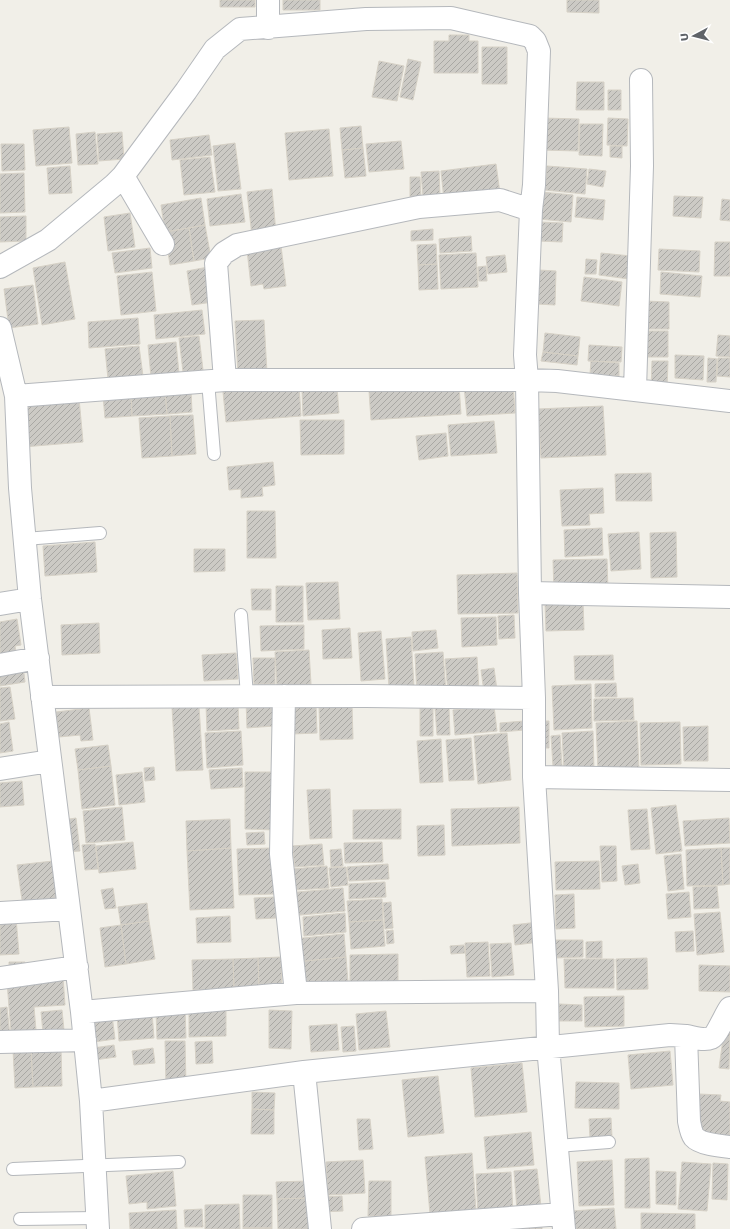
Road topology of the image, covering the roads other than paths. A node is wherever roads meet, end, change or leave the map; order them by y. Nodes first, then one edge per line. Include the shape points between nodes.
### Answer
1 (268, 0) edge
2 (451, 9) edge
3 (268, 28) junction
4 (641, 80) dead end
5 (123, 176) junction
6 (531, 210) junction
7 (163, 244) dead end
8 (0, 267) edge
9 (0, 328) edge
10 (217, 380) junction
11 (527, 380) junction
12 (636, 390) junction
13 (16, 396) junction
14 (730, 401) edge
15 (214, 454) dead end
16 (100, 533) dead end
17 (25, 539) junction
18 (530, 593) junction
19 (730, 597) edge
20 (30, 599) junction
21 (0, 604) edge
22 (241, 615) dead end
23 (38, 658) junction
24 (0, 664) edge
25 (247, 696) junction
26 (284, 696) junction
27 (42, 697) junction
28 (534, 698) junction
29 (50, 762) junction
30 (0, 769) edge
31 (534, 777) junction
32 (730, 780) edge
33 (69, 909) junction
34 (0, 913) edge
35 (77, 967) junction
36 (0, 978) edge
37 (547, 991) junction
38 (296, 993) junction
39 (730, 1008) edge
40 (82, 1012) junction
41 (686, 1036) junction
42 (85, 1040) junction
43 (0, 1042) edge
44 (548, 1046) junction
45 (304, 1072) junction
46 (91, 1101) junction
47 (609, 1142) dead end
48 (557, 1146) junction
49 (730, 1147) edge
50 (180, 1162) dead end
51 (94, 1166) junction
52 (13, 1169) dead end
53 (20, 1219) dead end
54 (563, 1221) edge
55 (98, 1224) edge
56 (320, 1229) edge
57 (363, 1229) edge

1 - 3 street
2 - 3 street
2 - 6 street via 530,36 535,41 539,52
3 - 5 street via 240,29 216,49
4 - 12 street via 642,166
5 - 7 street
5 - 8 street via 48,240
6 - 10 street via 500,200 419,207 237,245 224,253 216,263
6 - 11 street via 525,355
9 - 13 street
10 - 11 street
10 - 13 street
10 - 15 lane
11 - 12 street
11 - 18 street
12 - 14 street
13 - 17 street
16 - 17 lane
17 - 20 street
18 - 19 street
18 - 28 street
20 - 21 street
20 - 23 street
22 - 25 lane
23 - 24 street
23 - 27 street
25 - 26 street
25 - 27 street
26 - 28 street
26 - 38 street via 281,854
27 - 29 street
28 - 31 street
29 - 30 street
29 - 33 street
31 - 32 street
31 - 37 street
33 - 34 street
33 - 35 street
35 - 36 street
35 - 40 street
37 - 38 street
37 - 44 street
38 - 40 street
39 - 41 street via 711,1038
40 - 42 street
41 - 44 street via 661,1035
41 - 49 street via 689,1121 692,1135 705,1143
42 - 43 street
42 - 46 street
44 - 45 street
44 - 48 street
45 - 46 street
45 - 56 street
46 - 51 street
47 - 48 lane
48 - 54 street
50 - 51 lane
51 - 52 lane
51 - 55 street
53 - 55 lane
54 - 57 street

